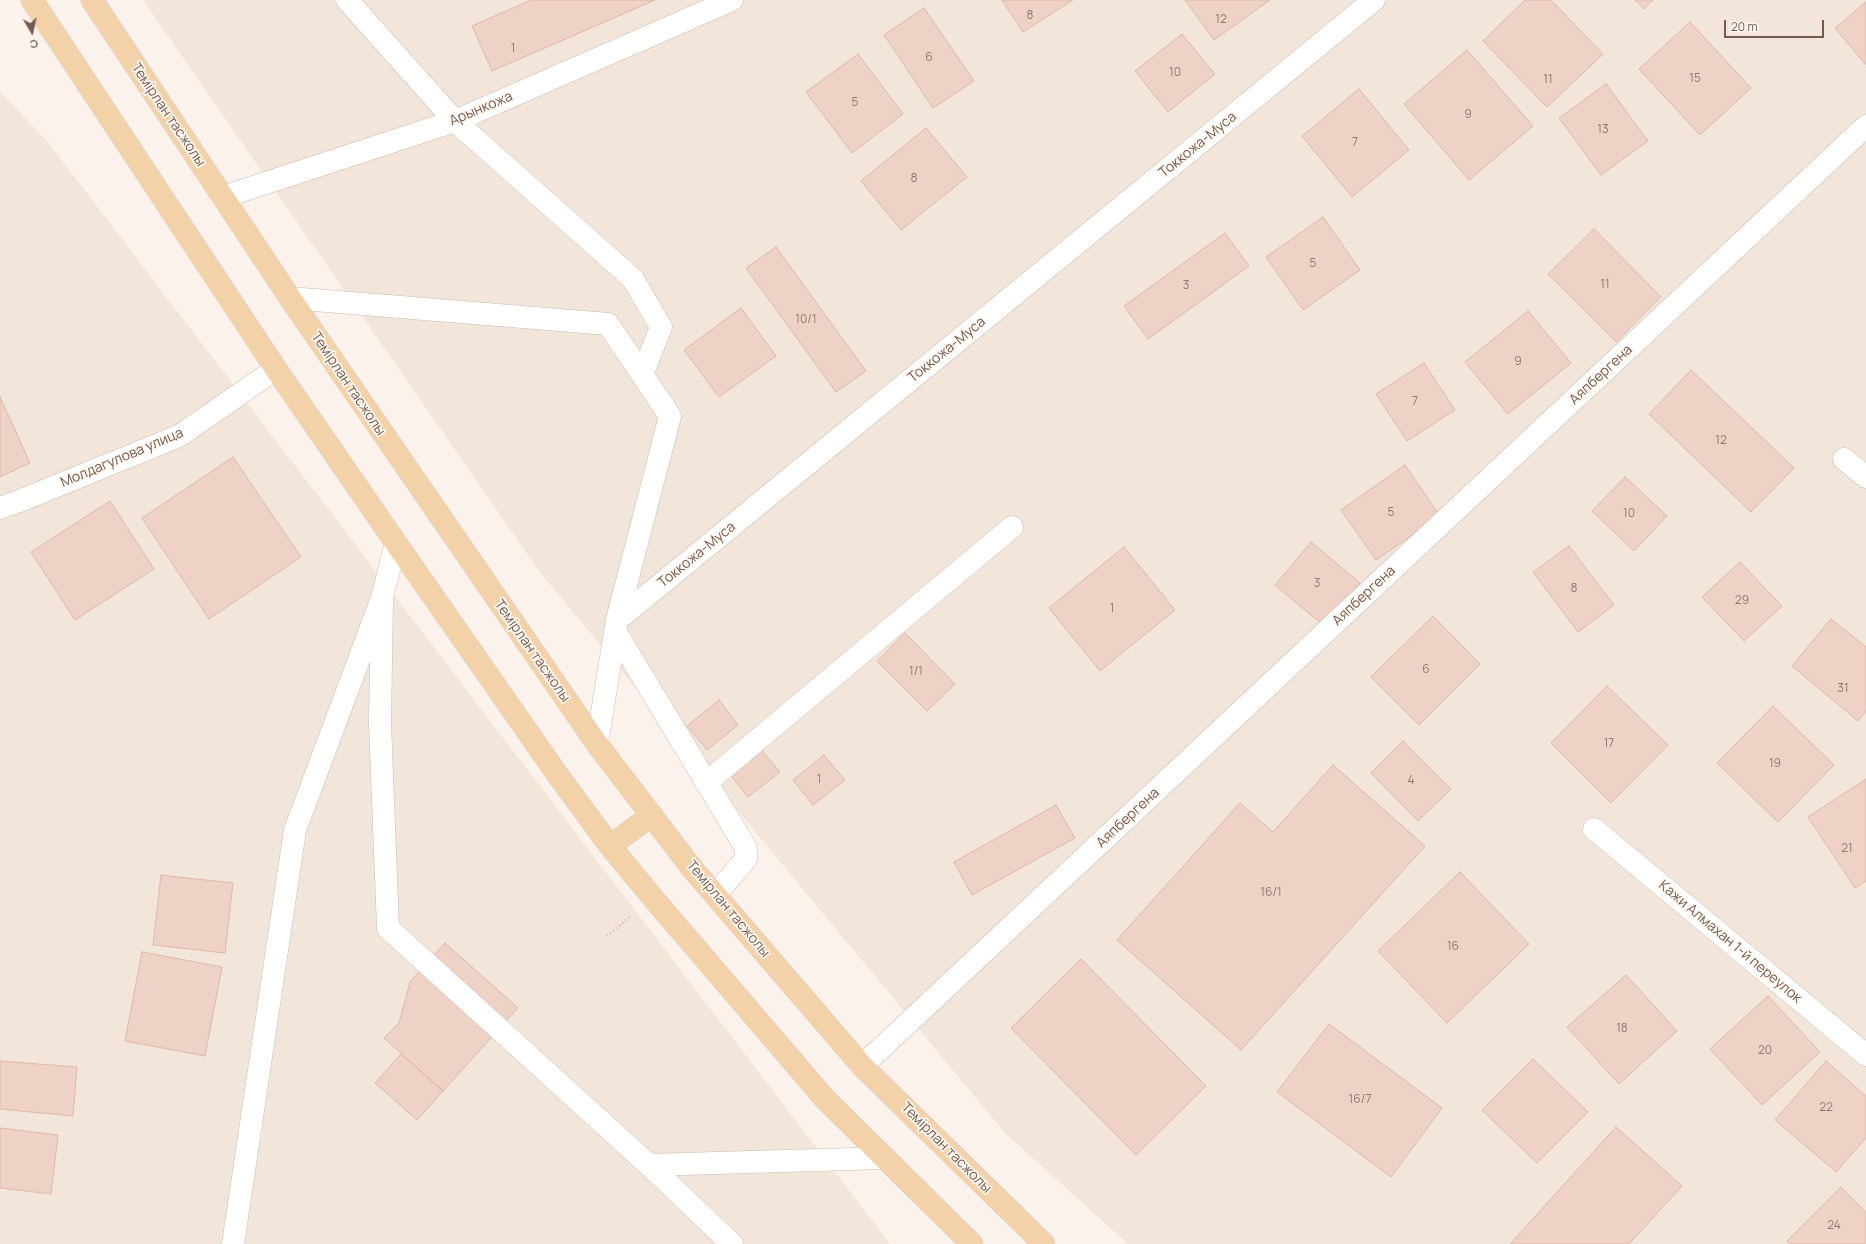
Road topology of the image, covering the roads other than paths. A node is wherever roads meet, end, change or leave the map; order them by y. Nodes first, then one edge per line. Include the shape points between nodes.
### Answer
1 (32, 0) edge
2 (92, 0) edge
3 (347, 0) edge
4 (732, 0) edge
5 (1374, 0) edge
6 (455, 121) junction
7 (1866, 126) edge
8 (223, 197) junction
9 (290, 298) junction
10 (276, 369) junction
11 (642, 375) junction
12 (1844, 459) dead end
13 (1866, 477) edge
14 (0, 508) edge
15 (1012, 527) dead end
16 (396, 543) junction
17 (382, 598) junction
18 (616, 626) junction
19 (597, 744) junction
20 (706, 783) junction
21 (652, 815) junction
22 (1594, 830) dead end
23 (610, 846) junction
24 (715, 895) junction
25 (1866, 1055) edge
26 (862, 1066) junction
27 (885, 1158) junction
28 (649, 1165) junction
29 (233, 1244) edge
30 (732, 1244) edge
31 (972, 1244) edge
32 (1044, 1244) edge

1 - 10 main road
2 - 8 main road, Темірлан тасжолы
3 - 6 street
4 - 6 street, Арынкожа
5 - 18 street, Токкожа-Муса
6 - 8 street, Арынкожа
6 - 11 street via 633,280 661,327
7 - 26 street, Аяпбергена
8 - 9 main road, Темірлан тасжолы
9 - 11 street via 608,324
9 - 19 main road, Темірлан тасжолы
10 - 14 street, Молдагулова улица via 179,436
10 - 16 main road
11 - 18 street via 670,416
12 - 13 street
15 - 20 street
16 - 17 street
16 - 23 main road
17 - 28 street via 380,724 388,928
17 - 29 street via 295,830
18 - 19 street
18 - 20 street
19 - 21 main road, Темірлан тасжолы
20 - 24 street via 746,848 746,859
21 - 23 main road
21 - 24 main road, Темірлан тасжолы
22 - 25 street, Кажи Алмахан 1-й переулок
23 - 27 main road via 825,1099
24 - 26 main road, Темірлан тасжолы
26 - 32 main road, Темірлан тасжолы
27 - 28 street
27 - 31 main road
28 - 30 street

